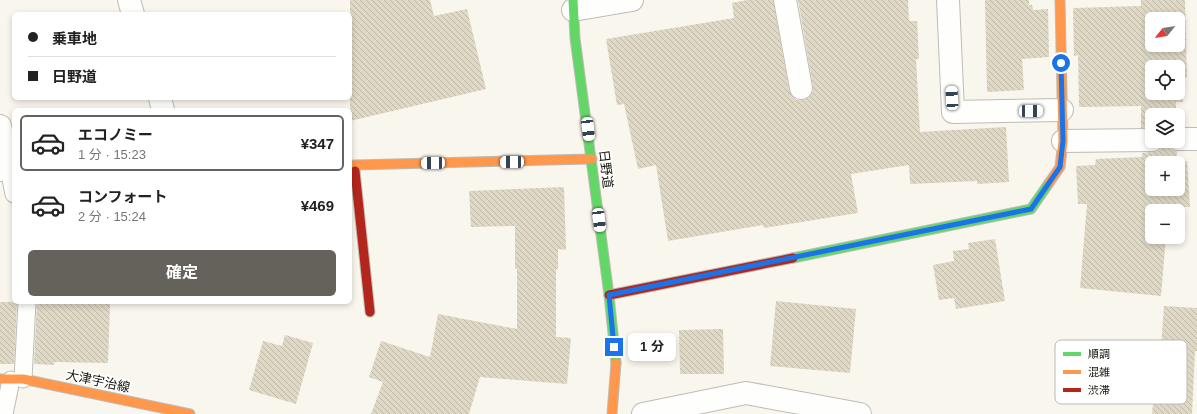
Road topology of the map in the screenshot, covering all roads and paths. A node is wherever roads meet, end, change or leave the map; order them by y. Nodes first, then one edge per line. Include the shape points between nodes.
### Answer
1 (129, 0) edge
2 (632, 0) edge
3 (785, 0) edge
4 (948, 0) edge
5 (1060, 0) edge
6 (573, 5) edge
7 (132, 12) edge
8 (801, 88) dead end
9 (1062, 110) junction
10 (0, 126) edge
11 (1185, 139) edge
12 (1197, 139) edge
13 (1145, 140) edge
14 (1063, 141) junction
15 (592, 160) junction
16 (352, 166) edge
17 (4, 169) edge
18 (12, 189) edge
19 (609, 295) junction
20 (28, 304) edge
21 (370, 312) dead end
22 (11, 379) edge
23 (4, 414) edge
24 (190, 414) edge
25 (612, 414) edge
26 (643, 414) edge
27 (860, 414) edge

1 - 7 street
2 - 6 street
3 - 8 street
4 - 9 street via 953,112
5 - 9 street
6 - 15 street, 日野道 via 575,38
9 - 14 street
10 - 17 street
11 - 12 street
13 - 14 street
14 - 19 street via 1060,167 1031,209
15 - 16 street
15 - 19 street, 日野道
16 - 21 street
17 - 18 lane
19 - 25 street, 日野道 via 616,360
20 - 22 lane
22 - 23 lane
22 - 24 street, 大津宇治線
26 - 27 street via 746,392

